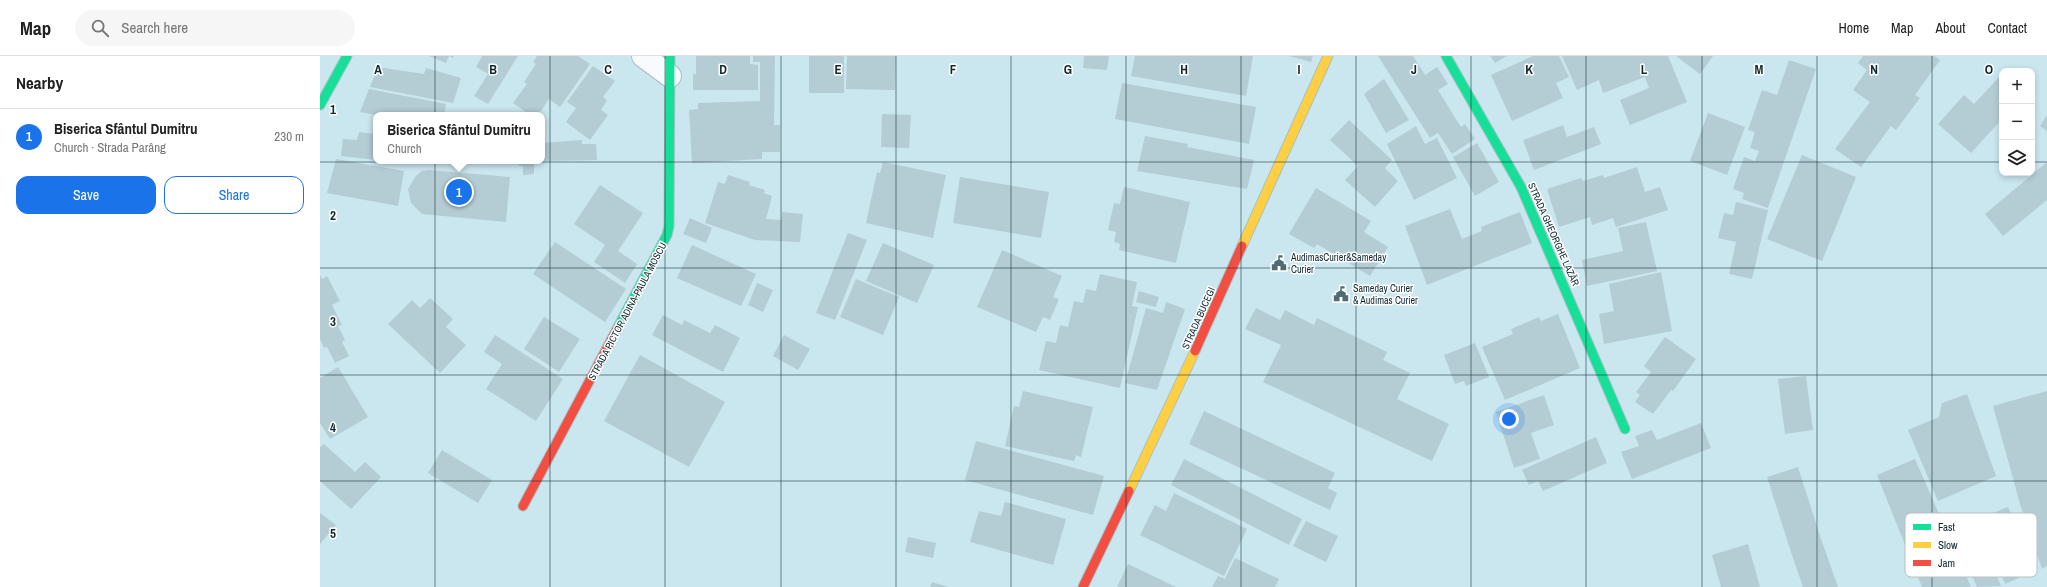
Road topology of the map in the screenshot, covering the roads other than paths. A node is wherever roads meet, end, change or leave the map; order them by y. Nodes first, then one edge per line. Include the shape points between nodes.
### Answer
1 (347, 56) edge
2 (643, 56) edge
3 (1328, 56) edge
4 (1446, 56) edge
5 (670, 66) edge
6 (320, 105) edge
7 (1625, 428) dead end
8 (523, 506) dead end
9 (1083, 587) edge

1 - 6 street
2 - 5 street, STRADA PICTOR ADINA-PAULA MOSCU
3 - 9 street, STRADA BUCEGI via 1179,386
4 - 7 street, STRADA GHEORGHE LAZĂR via 1521,187
5 - 8 street, STRADA PICTOR ADINA-PAULA MOSCU via 667,234

